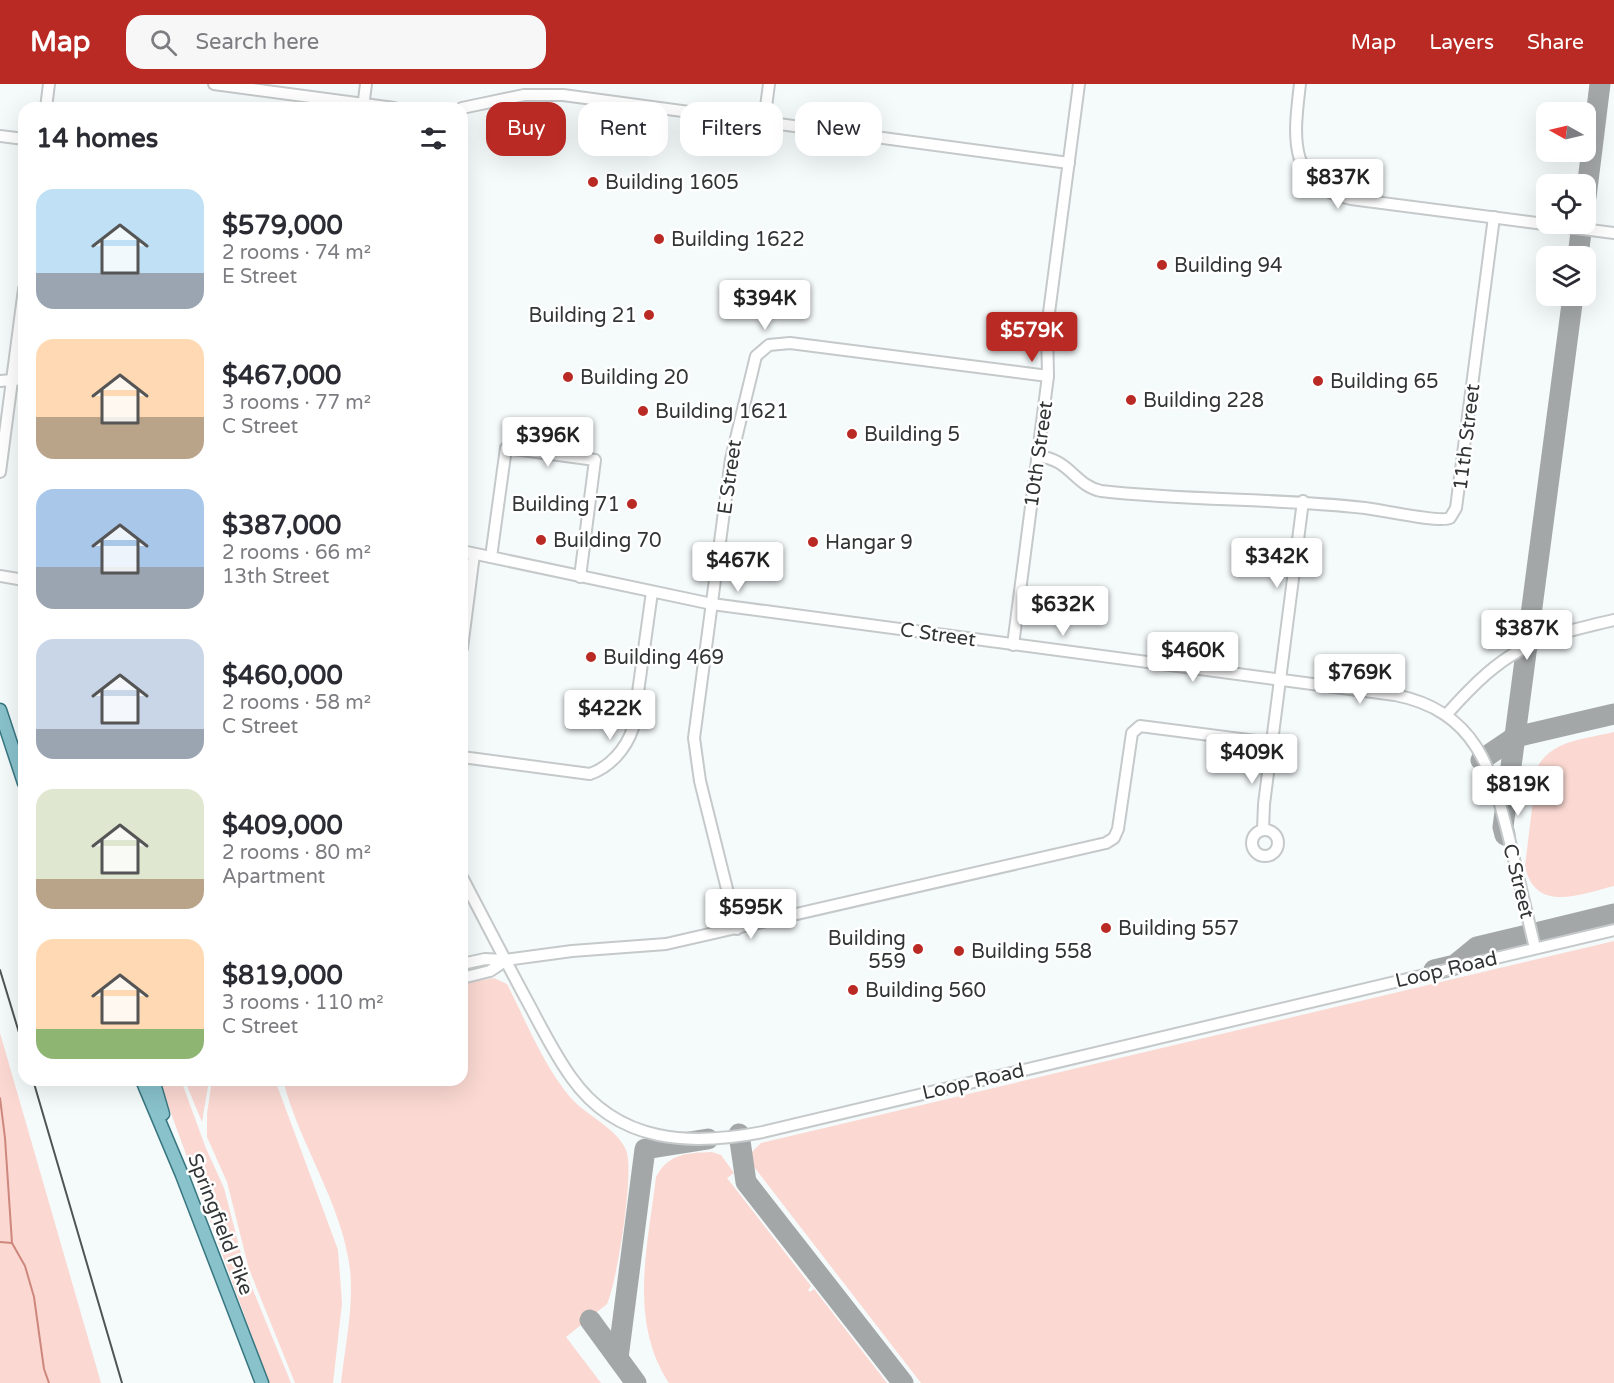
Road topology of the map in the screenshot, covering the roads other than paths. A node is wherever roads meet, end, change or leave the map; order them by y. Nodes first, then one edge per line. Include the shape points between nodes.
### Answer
1 (49, 84) edge
2 (214, 84) edge
3 (366, 84) edge
4 (769, 84) edge
5 (1079, 84) edge
6 (1300, 84) edge
7 (47, 102) edge
8 (336, 102) edge
9 (364, 102) edge
10 (767, 102) edge
11 (468, 107) edge
12 (680, 111) edge
13 (783, 125) edge
14 (0, 136) edge
15 (18, 139) edge
16 (1069, 163) junction
17 (1494, 218) junction
18 (1614, 233) edge
19 (18, 334) edge
20 (1048, 376) junction
21 (12, 380) junction
22 (18, 380) edge
23 (0, 381) edge
24 (1038, 456) junction
25 (0, 472) edge
26 (1303, 501) junction
27 (468, 552) edge
28 (474, 554) junction
29 (491, 557) junction
30 (1, 576) edge
31 (580, 577) junction
32 (18, 579) edge
33 (652, 592) junction
34 (468, 601) edge
35 (712, 604) junction
36 (1614, 620) edge
37 (1013, 645) junction
38 (1279, 680) junction
39 (0, 710) edge
40 (1447, 714) junction
41 (0, 734) edge
42 (1272, 743) junction
43 (13, 755) junction
44 (468, 758) edge
45 (18, 768) edge
46 (1263, 830) dead end
47 (468, 888) edge
48 (737, 929) junction
49 (1614, 930) edge
50 (1535, 948) junction
51 (506, 960) junction
52 (468, 963) edge
53 (468, 976) edge
54 (144, 1086) edge
55 (155, 1086) edge
56 (182, 1175) junction
57 (262, 1383) edge

1 - 7 street
2 - 8 street
3 - 9 street
4 - 10 street
5 - 16 street, 10th Street
6 - 17 street via 1296,150 1305,171 1320,186 1351,198
11 - 12 street via 514,96 553,94
13 - 16 street
14 - 15 street
16 - 20 street, 10th Street via 1047,327
17 - 18 street
17 - 26 street, 11th Street via 1453,516 1441,521
19 - 21 street
20 - 24 street, 10th Street
20 - 35 street, E Street via 790,343 764,347 753,362 735,436
21 - 22 street
21 - 23 street
21 - 25 street
24 - 26 street, 11th Street via 1059,461 1090,488 1101,491
24 - 37 street, 10th Street
26 - 38 street
27 - 28 street, C Street
28 - 29 street, C Street
28 - 34 street
29 - 31 street, C Street
29 - 31 street via 506,448 595,460
30 - 32 street
31 - 33 street, C Street
33 - 35 street, C Street
33 - 44 street via 633,728 626,744 609,764 590,774
35 - 37 street, C Street
35 - 48 street, E Street via 694,749
36 - 40 street via 1548,636 1516,651 1486,673
37 - 38 street, C Street
38 - 40 street, C Street via 1407,698
38 - 42 street
39 - 43 main road
40 - 50 street, C Street via 1473,740 1491,775
41 - 43 main road
42 - 46 street
42 - 48 street via 1140,726 1132,733 1119,824 1110,841
43 - 45 main road
47 - 51 street, Loop Road
48 - 51 street via 649,947
49 - 50 street, Loop Road
50 - 51 street, Loop Road via 763,1132 711,1141 684,1141 644,1132 591,1101 563,1066
51 - 52 street
51 - 53 street via 490,971
54 - 56 main road, Springfield Pike
55 - 56 main road
56 - 57 main road, Springfield Pike

